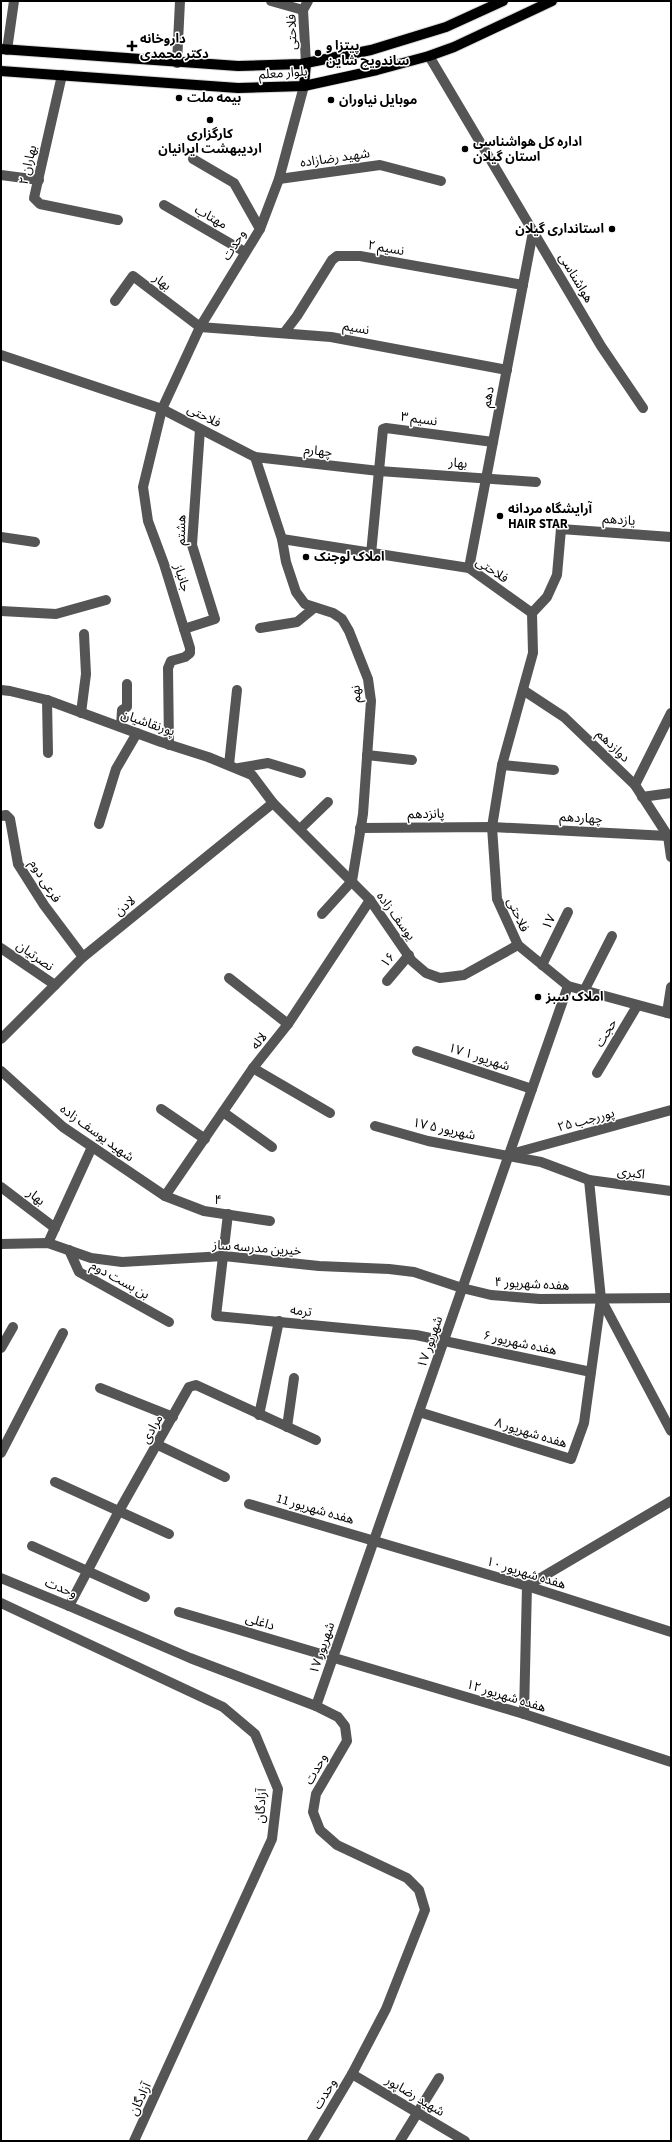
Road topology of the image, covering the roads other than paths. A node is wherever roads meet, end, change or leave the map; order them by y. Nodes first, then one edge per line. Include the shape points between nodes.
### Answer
1 (14, 1) edge
2 (180, 1) edge
3 (271, 1) edge
4 (288, 1) edge
5 (504, 1) edge
6 (552, 1) edge
7 (305, 5) edge
8 (4, 49) edge
9 (429, 56) junction
10 (177, 63) junction
11 (306, 63) junction
12 (1, 71) edge
13 (62, 75) junction
14 (304, 86) junction
15 (193, 159) dead end
16 (1, 175) edge
17 (279, 179) junction
18 (39, 180) junction
19 (441, 181) dead end
20 (164, 205) dead end
21 (118, 220) dead end
22 (260, 229) junction
23 (533, 232) junction
24 (246, 252) junction
25 (523, 285) junction
26 (115, 301) dead end
27 (200, 327) junction
28 (284, 333) junction
29 (1, 355) edge
30 (507, 370) junction
31 (643, 408) dead end
32 (162, 409) junction
33 (200, 429) junction
34 (493, 442) junction
35 (255, 457) junction
36 (379, 471) junction
37 (486, 478) junction
38 (536, 482) dead end
39 (1, 537) edge
40 (671, 537) edge
41 (282, 539) junction
42 (35, 542) dead end
43 (371, 554) junction
44 (469, 568) junction
45 (106, 600) dead end
46 (314, 608) junction
47 (1, 611) edge
48 (532, 613) junction
49 (260, 628) dead end
50 (184, 630) junction
51 (84, 634) dead end
52 (127, 684) dead end
53 (1, 690) edge
54 (237, 690) dead end
55 (523, 690) junction
56 (47, 700) junction
57 (81, 713) junction
58 (671, 713) edge
59 (120, 727) junction
60 (137, 733) junction
61 (169, 745) junction
62 (48, 753) dead end
63 (367, 754) junction
64 (412, 760) dead end
65 (502, 765) junction
66 (234, 767) junction
67 (554, 770) dead end
68 (301, 773) dead end
69 (635, 785) junction
70 (671, 793) edge
71 (642, 797) junction
72 (328, 802) dead end
73 (273, 803) junction
74 (1, 816) edge
75 (99, 824) dead end
76 (492, 827) junction
77 (360, 828) junction
78 (300, 829) junction
79 (668, 836) junction
80 (671, 857) edge
81 (352, 881) junction
82 (370, 900) junction
83 (568, 912) dead end
84 (322, 914) dead end
85 (612, 936) dead end
86 (518, 945) junction
87 (1, 948) edge
88 (409, 955) junction
89 (83, 957) junction
90 (542, 965) junction
91 (229, 978) dead end
92 (387, 981) dead end
93 (55, 985) junction
94 (568, 986) junction
95 (671, 987) edge
96 (584, 991) junction
97 (637, 1006) junction
98 (669, 1013) edge
99 (288, 1024) junction
100 (3, 1033) edge
101 (417, 1051) dead end
102 (254, 1068) junction
103 (1, 1071) edge
104 (597, 1074) dead end
105 (532, 1089) junction
106 (161, 1108) dead end
107 (671, 1110) edge
108 (223, 1112) junction
109 (330, 1112) dead end
110 (375, 1126) dead end
111 (205, 1139) junction
112 (92, 1147) junction
113 (272, 1147) dead end
114 (508, 1155) junction
115 (589, 1180) junction
116 (1, 1187) edge
117 (671, 1191) edge
118 (165, 1196) junction
119 (228, 1214) junction
120 (270, 1221) dead end
121 (55, 1228) junction
122 (48, 1243) junction
123 (1, 1244) edge
124 (69, 1250) junction
125 (224, 1256) junction
126 (462, 1288) junction
127 (671, 1298) edge
128 (601, 1299) junction
129 (279, 1321) junction
130 (169, 1322) dead end
131 (13, 1327) dead end
132 (63, 1333) dead end
133 (444, 1340) junction
134 (1, 1348) edge
135 (591, 1372) junction
136 (294, 1378) dead end
137 (100, 1388) dead end
138 (419, 1412) junction
139 (259, 1415) junction
140 (173, 1417) junction
141 (669, 1425) edge
142 (286, 1426) junction
143 (316, 1440) dead end
144 (158, 1445) junction
145 (1, 1453) edge
146 (225, 1477) dead end
147 (54, 1482) dead end
148 (671, 1501) edge
149 (249, 1504) dead end
150 (119, 1512) junction
151 (170, 1534) dead end
152 (374, 1540) junction
153 (32, 1546) dead end
154 (88, 1571) junction
155 (1, 1578) edge
156 (527, 1586) junction
157 (145, 1597) dead end
158 (1, 1603) edge
159 (69, 1606) junction
160 (179, 1612) dead end
161 (671, 1632) edge
162 (332, 1658) junction
163 (316, 1706) junction
164 (524, 1714) junction
165 (671, 1762) edge
166 (352, 2074) junction
167 (439, 2078) dead end
168 (416, 2112) junction
169 (134, 2141) edge
170 (312, 2141) edge
171 (400, 2141) edge
172 (465, 2141) edge

1 - 8 street
2 - 10 street
3 - 7 street
4 - 7 street
5 - 11 main road, بلوار معلم via 446,27 371,50
6 - 9 main road, بلوار معلم
7 - 11 street, فلاحتی
8 - 10 main road, بلوار معلم
9 - 14 main road, بلوار معلم
9 - 23 street, هواشناسی
10 - 11 main road, بلوار معلم via 238,66
11 - 14 main road
12 - 13 main road, بلوار معلم
13 - 14 main road, بلوار معلم via 238,88
13 - 18 street, بهاران ۲
14 - 17 street, وحدت
15 - 22 street via 234,183
16 - 18 street
17 - 19 street, شهید رضازاده via 380,165
17 - 22 street, وحدت
18 - 21 street, بهاران ۲ via 34,198 36,202
20 - 24 street, مهتاب
22 - 24 street, وحدت
23 - 25 street, دهم
23 - 31 street, هواشناسی via 601,346
24 - 27 street, وحدت
25 - 28 street, نسیم ٢ via 360,256 338,256 332,260
25 - 30 street, دهم
26 - 27 street, بهار via 133,276
27 - 28 street, نسیم
27 - 32 street, وحدت
28 - 30 street, نسیم via 331,337
29 - 32 street, فلاحتی
30 - 34 street, دهم
32 - 33 street, فلاحتی
32 - 50 street, جانباز via 143,487 148,521
33 - 35 street, فلاحتی
33 - 50 street, هشتم via 192,545 215,619
34 - 36 street, نسیم ۳ via 386,428 383,429 382,435
34 - 37 street, دهم
35 - 36 street, چهارم
35 - 41 street
36 - 37 street, بهار
36 - 43 street
37 - 38 street, بهار
37 - 44 street, دهم
39 - 42 street
40 - 48 street, یازدهم via 561,529 557,575 547,597
41 - 43 street, فلاحتی
41 - 46 street, نهم via 286,562 296,592 305,604
43 - 44 street, فلاحتی
44 - 48 street, فلاحتی
45 - 47 street via 56,614
46 - 49 street via 297,622
46 - 63 street, نهم via 333,613 342,619 368,679 371,701
48 - 55 street, فلاحتی via 532,653
50 - 61 street, جانباز via 190,653 172,661 168,668
51 - 57 street via 86,674
52 - 59 street via 127,707 122,710
53 - 56 street, پورنقاشیان
54 - 66 street
55 - 65 street, فلاحتی
55 - 69 street, دوازدهم via 564,717
56 - 57 street, پورنقاشیان
56 - 62 street
57 - 59 street, پورنقاشیان
58 - 69 street
59 - 60 street, پورنقاشیان
60 - 61 street, پورنقاشیان
60 - 75 street via 116,770
61 - 66 street, پورنقاشیان
63 - 64 street
63 - 77 street, نهم
65 - 67 street
65 - 76 street, فلاحتی
66 - 68 street via 268,763
66 - 73 street, پورنقاشیان via 252,776
69 - 71 street, دوازدهم
70 - 71 street
71 - 79 street, دوازدهم
72 - 78 street
73 - 78 street, یوسف زاده
73 - 89 street, لادن
74 - 89 street, فرعی دوم via 6,815 10,819 18,864 44,905
76 - 77 street, پانزدهم
76 - 79 street, چهاردهم
76 - 86 street, فلاحتی via 497,899
77 - 81 street, نهم
78 - 81 street, یوسف زاده
79 - 80 street
81 - 82 street, یوسف زاده
81 - 84 street
82 - 88 street, یوسف زاده
82 - 99 street, لاله
83 - 90 street, ۱۷
85 - 96 street
86 - 88 street, یوسف زاده via 464,975 453,978 440,978 426,973
86 - 90 street, فلاحتی
87 - 93 street, نصرتیان
88 - 92 street, ۱۶
89 - 93 street, لادن
90 - 94 street, فلاحتی
91 - 99 street
93 - 100 street, لادن
94 - 96 street, فلاحتی
94 - 105 street, ۱۷ شهریور
95 - 98 street
96 - 97 street, فلاحتی
97 - 98 street, فلاحتی
97 - 104 street, حجت
99 - 102 street, لاله
101 - 105 street, ۱۷ شهریور ۱
102 - 108 street, لاله
102 - 109 street
103 - 112 street, شهید یوسف زاده via 63,1127
105 - 114 street, ۱۷ شهریور
106 - 111 street
107 - 114 street, پوررجب ۲۵
108 - 111 street, لاله
108 - 113 street
110 - 114 street, ۱۷ شهریور ۵ via 428,1141
111 - 118 street, لاله
112 - 118 street, شهید یوسف زاده
112 - 121 street
114 - 115 street, ۱۷ شهریور ۵ via 541,1162
114 - 126 street, ۱۷ شهریور
115 - 117 street, اکبری
115 - 128 street
116 - 121 street, بهار
118 - 119 street, ۴ via 204,1211
119 - 120 street, ۴
119 - 125 street
121 - 122 street
122 - 123 street, خیرین مدرسه ساز
122 - 124 street, خیرین مدرسه ساز
124 - 125 street, خیرین مدرسه ساز via 91,1258 122,1262
124 - 130 street, بن بست دوم via 79,1272
125 - 126 street, خیرین مدرسه ساز via 414,1272
125 - 129 street, ترمه via 216,1316
126 - 128 street, هفده شهریور ۴ via 491,1295 540,1299
126 - 133 street, ۱۷ شهریور
127 - 128 street, هفده شهریور ۴
128 - 135 street, هفده شهریور ۸
128 - 141 street
129 - 133 street, ترمه
129 - 139 street
131 - 134 street
132 - 145 street
133 - 135 street, هفده شهریور ۶
133 - 138 street, ۱۷ شهریور
135 - 138 street, هفده شهریور ۸ via 584,1422 571,1459
136 - 142 street
137 - 140 street
138 - 152 street, ۱۷ شهریور
139 - 140 street, مرادی via 196,1385 189,1387
139 - 142 street, مرادی
140 - 144 street, مرادی
142 - 143 street, مرادی
144 - 146 street
144 - 150 street, مرادی
147 - 150 street
148 - 156 street
149 - 152 street, هفده شهریور 11
150 - 151 street
150 - 154 street, مرادی
152 - 156 street, هفده شهریور ۱۰
152 - 162 street, ۱۷ شهریور
153 - 154 street
154 - 157 street
154 - 159 street, مرادی
155 - 159 street, وحدت
156 - 161 street, هفده شهریور ۱۰
156 - 164 street
158 - 169 street, آزادگان via 223,1707 255,1734 278,1789 272,1839
159 - 163 street, وحدت via 190,1658
160 - 162 street, داغلی
162 - 163 street, ۱۷ شهریور
162 - 164 street, هفده شهریور ۱۲
163 - 166 street, وحدت via 338,1717 345,1726 347,1741 316,1794 314,1812 320,1830 337,1845 407,1878 419,1890 425,1910 386,2009
164 - 165 street, هفده شهریور ۱۲
166 - 168 street, شهید رضاپور
166 - 170 street, وحدت
167 - 168 street
168 - 171 street
168 - 172 street, شهید رضاپور

